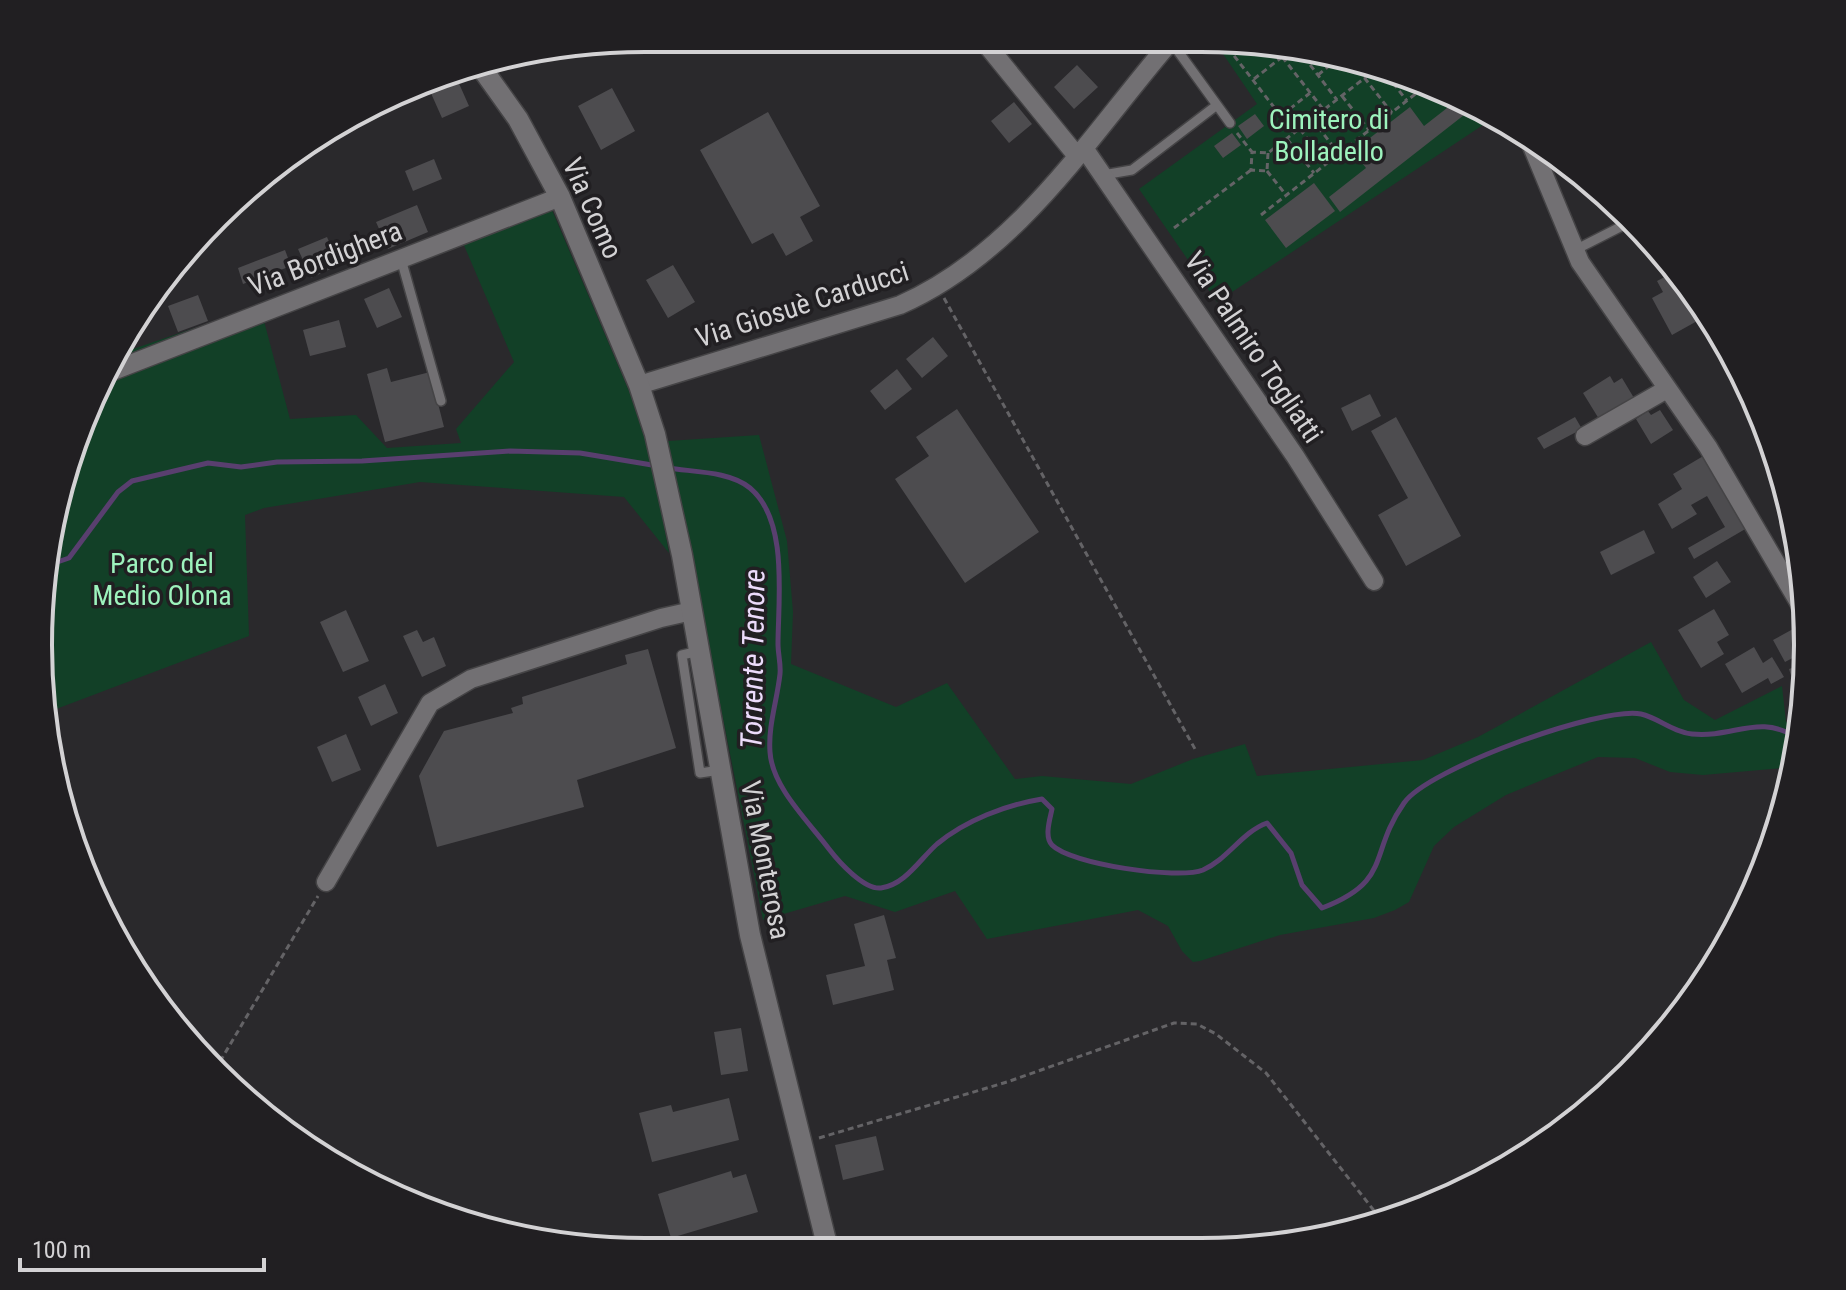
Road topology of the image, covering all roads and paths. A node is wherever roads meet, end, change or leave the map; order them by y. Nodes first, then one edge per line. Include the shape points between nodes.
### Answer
1 (993, 52) edge
2 (1162, 52) edge
3 (1179, 52) edge
4 (1232, 53) edge
5 (1279, 57) edge
6 (1283, 58) edge
7 (1307, 61) edge
8 (1329, 66) edge
9 (486, 74) edge
10 (1362, 74) edge
11 (1317, 75) junction
12 (1368, 76) edge
13 (1365, 78) junction
14 (1253, 80) junction
15 (1394, 84) edge
16 (1416, 92) edge
17 (1310, 93) junction
18 (1342, 96) junction
19 (1337, 100) junction
20 (1407, 101) junction
21 (1217, 105) junction
22 (1324, 110) junction
23 (1392, 113) junction
24 (1281, 116) junction
25 (1312, 119) junction
26 (1230, 123) joint
27 (1300, 129) junction
28 (1369, 130) junction
29 (1294, 133) junction
30 (1287, 139) junction
31 (1081, 152) junction
32 (1252, 152) junction
33 (1268, 153) junction
34 (1339, 154) junction
35 (1536, 156) edge
36 (1326, 163) junction
37 (1251, 170) junction
38 (1267, 171) junction
39 (1314, 173) junction
40 (1103, 175) junction
41 (1286, 195) junction
42 (560, 197) junction
43 (1261, 215) dead end
44 (1621, 227) edge
45 (1174, 228) dead end
46 (1575, 250) junction
47 (401, 259) junction
48 (939, 288) junction
49 (121, 368) edge
50 (639, 385) junction
51 (1667, 389) junction
52 (441, 401) dead end
53 (1585, 436) dead end
54 (1374, 581) dead end
55 (1791, 587) edge
56 (692, 611) junction
57 (1195, 749) dead end
58 (326, 882) joint
59 (221, 1059) edge
60 (801, 1143) junction
61 (1375, 1212) edge
62 (825, 1238) edge

1 - 31 street, Via Palmiro Togliatti
2 - 31 street, Via Giosuè Carducci
3 - 21 lane
4 - 14 path
5 - 14 path
6 - 17 path
7 - 11 path
8 - 11 path
9 - 42 main road, Via Como via 518,119
10 - 13 path
11 - 19 path
12 - 13 path
13 - 18 path
13 - 23 path
14 - 24 path
15 - 20 path
16 - 20 path
17 - 22 path
17 - 24 path
18 - 19 path
18 - 28 path
19 - 22 path
20 - 23 path
21 - 26 lane
21 - 40 lane via 1132,170
22 - 25 path
23 - 28 path
24 - 29 path
25 - 27 path
25 - 34 path
26 - 32 path
27 - 29 path
27 - 36 path
28 - 34 path
29 - 30 path
30 - 33 path
30 - 39 path
31 - 40 street, Via Palmiro Togliatti
31 - 48 street, Via Giosuè Carducci via 973,265
32 - 33 path
32 - 37 path
33 - 38 path
34 - 36 path
35 - 46 street
36 - 39 path
37 - 38 path
37 - 45 path
38 - 41 path
39 - 41 path
40 - 54 street, Via Palmiro Togliatti
41 - 43 path
42 - 47 street, Via Bordighera
42 - 50 main road, Via Como
44 - 46 lane
46 - 51 street
47 - 49 street, Via Bordighera
47 - 52 lane
48 - 50 street, Via Giosuè Carducci via 900,305
48 - 57 path
50 - 56 main road, Via Monterosa via 655,434
51 - 53 street
51 - 55 street via 1752,516
56 - 58 street via 471,679 430,703
56 - 60 main road, Via Monterosa via 750,935
58 - 59 path
60 - 61 path via 1007,1082 1174,1023 1197,1024 1266,1073
60 - 62 main road, Via Monterosa

